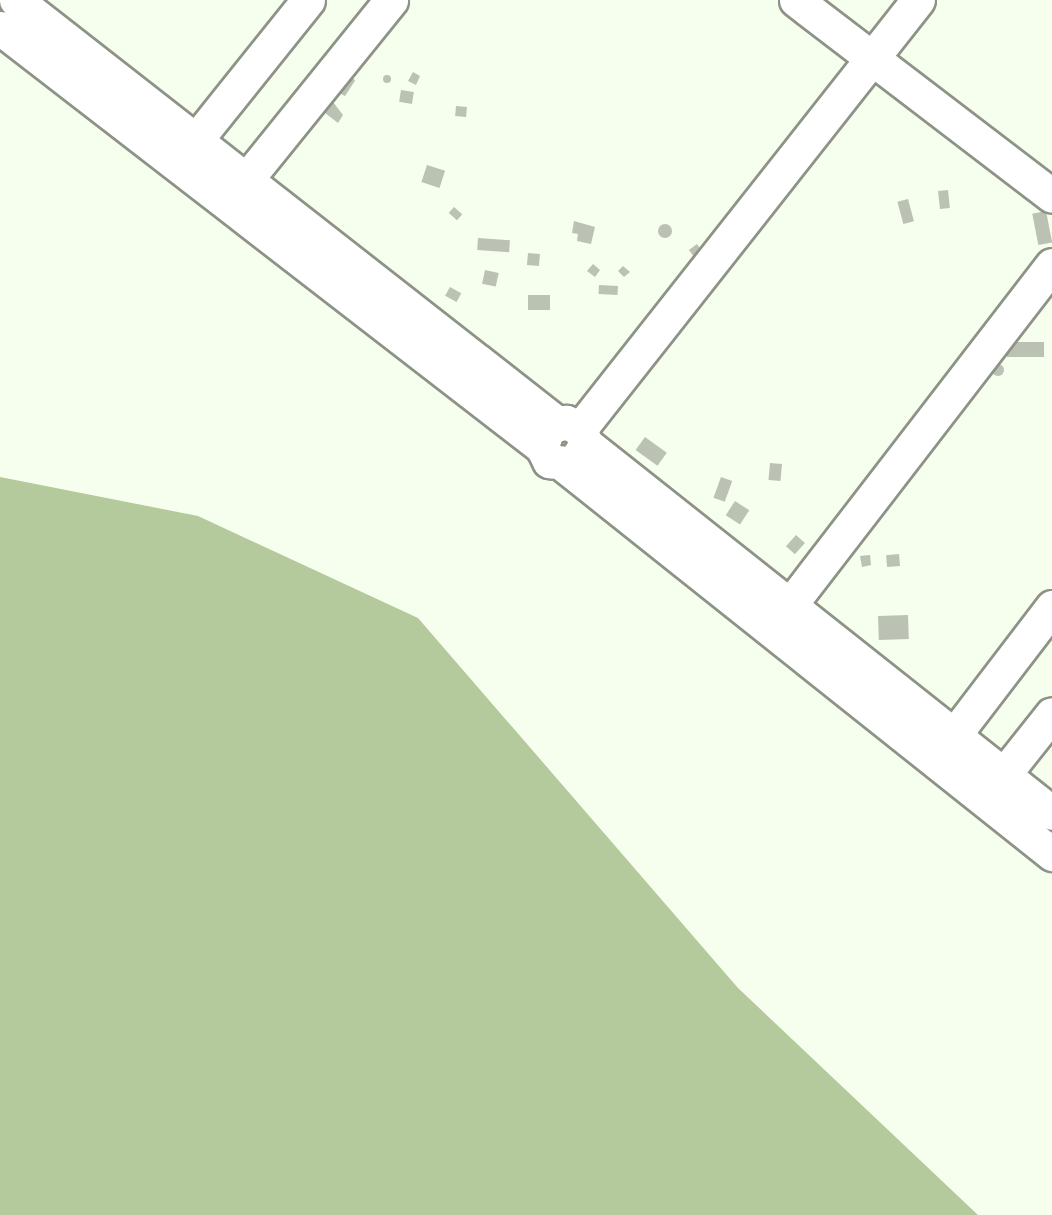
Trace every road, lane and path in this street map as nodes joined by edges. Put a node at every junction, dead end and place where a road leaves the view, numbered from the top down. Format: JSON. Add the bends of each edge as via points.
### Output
{"nodes":[{"id":1,"x":16,"y":0,"type":"edge"},
{"id":2,"x":307,"y":0,"type":"edge"},
{"id":3,"x":391,"y":0,"type":"edge"},
{"id":4,"x":796,"y":0,"type":"edge"},
{"id":5,"x":918,"y":0,"type":"edge"},
{"id":6,"x":0,"y":27,"type":"edge"},
{"id":7,"x":872,"y":58,"type":"junction"},
{"id":8,"x":196,"y":140,"type":"junction"},
{"id":9,"x":246,"y":180,"type":"junction"},
{"id":10,"x":1052,"y":197,"type":"edge"},
{"id":11,"x":1052,"y":265,"type":"edge"},
{"id":12,"x":566,"y":442,"type":"junction"},
{"id":13,"x":790,"y":605,"type":"junction"},
{"id":14,"x":1052,"y":607,"type":"edge"},
{"id":15,"x":1052,"y":714,"type":"edge"},
{"id":16,"x":955,"y":734,"type":"junction"},
{"id":17,"x":1004,"y":773,"type":"junction"},
{"id":18,"x":1052,"y":813,"type":"edge"},
{"id":19,"x":1052,"y":854,"type":"edge"}],
"edges":[{"from":1,"to":8,"type":"street"},
{"from":2,"to":8,"type":"street"},
{"from":3,"to":9,"type":"street"},
{"from":4,"to":7,"type":"street"},
{"from":5,"to":7,"type":"street"},
{"from":6,"to":12,"type":"street"},
{"from":7,"to":10,"type":"street"},
{"from":7,"to":12,"type":"street"},
{"from":8,"to":9,"type":"street"},
{"from":9,"to":12,"type":"street"},
{"from":11,"to":13,"type":"street"},
{"from":12,"to":13,"type":"street"},
{"from":12,"to":19,"type":"street"},
{"from":13,"to":16,"type":"street"},
{"from":14,"to":16,"type":"street"},
{"from":15,"to":17,"type":"street"},
{"from":16,"to":17,"type":"street"},
{"from":17,"to":18,"type":"street"}]}
